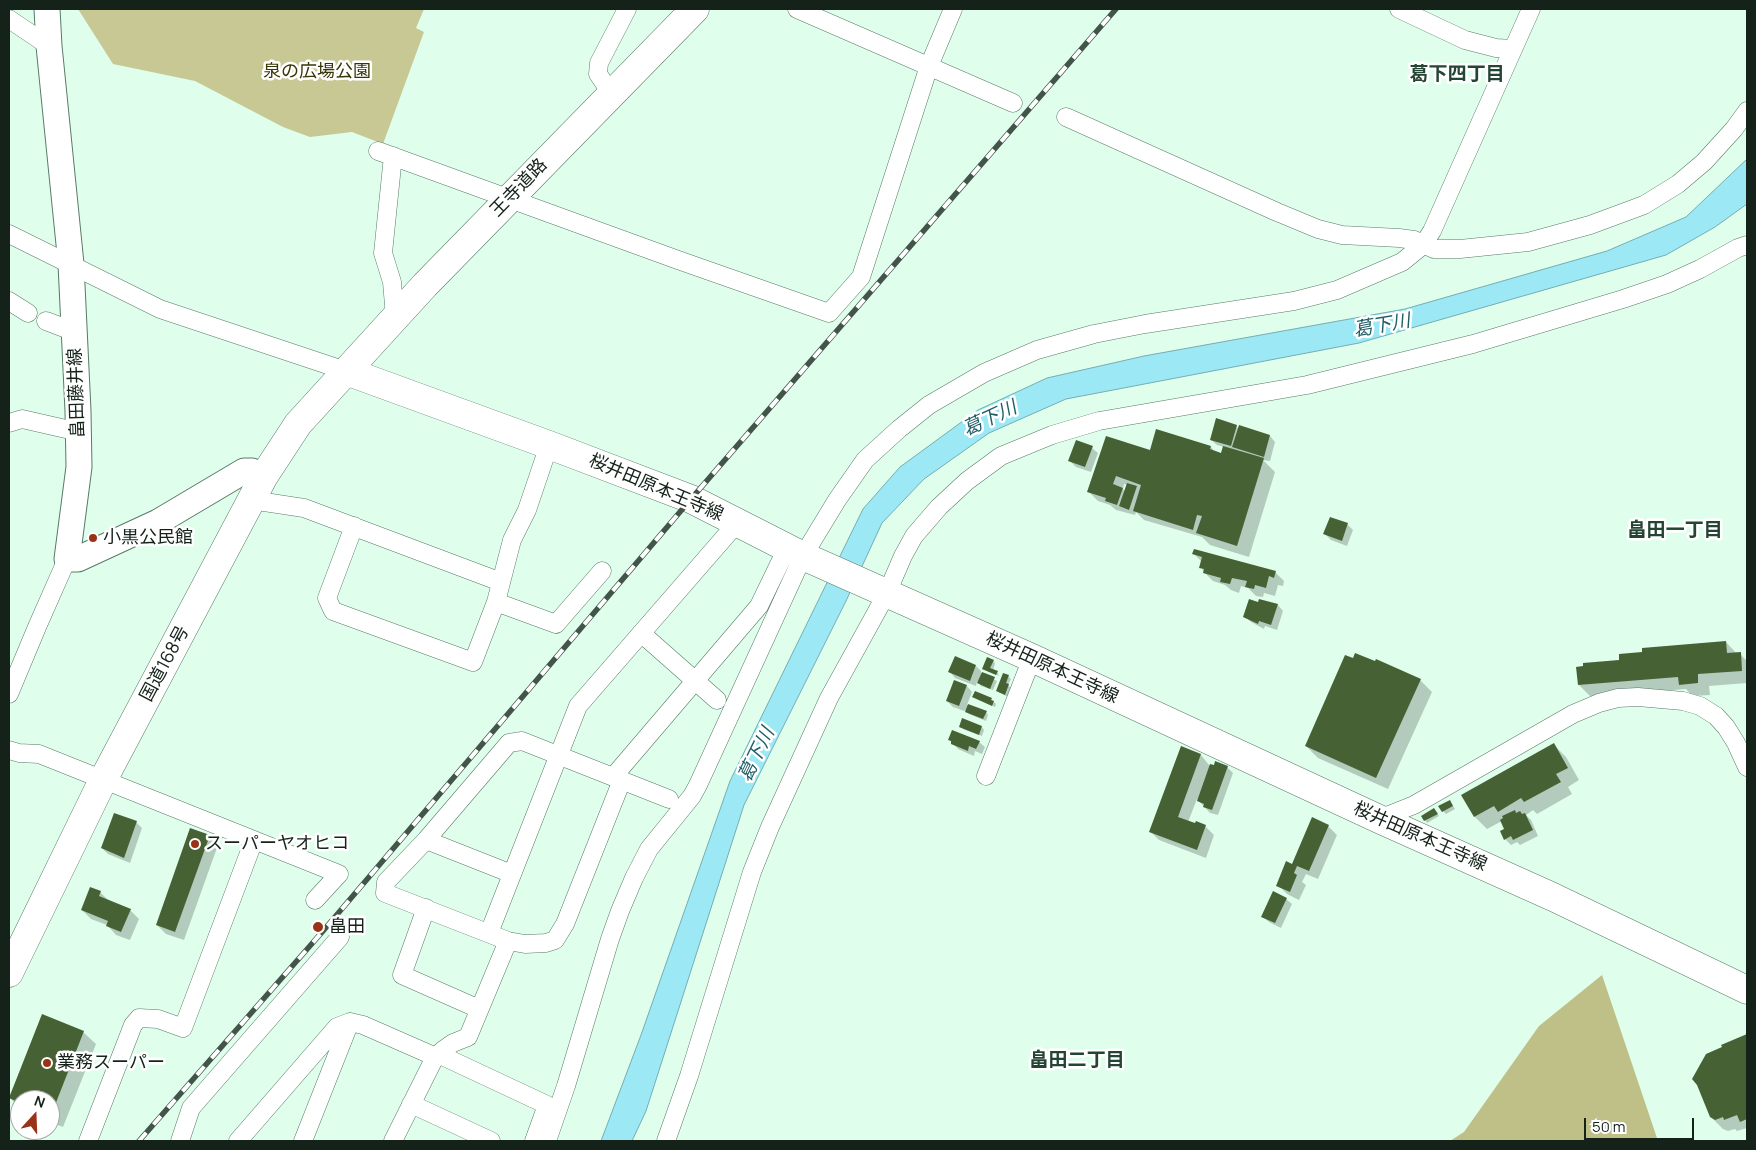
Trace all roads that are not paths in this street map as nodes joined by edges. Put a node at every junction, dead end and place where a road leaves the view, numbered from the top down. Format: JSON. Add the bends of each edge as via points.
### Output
{"nodes":[{"id":1,"x":48,"y":9,"type":"edge"},
{"id":2,"x":626,"y":9,"type":"edge"},
{"id":3,"x":695,"y":9,"type":"edge"},
{"id":4,"x":796,"y":9,"type":"edge"},
{"id":5,"x":953,"y":9,"type":"edge"},
{"id":6,"x":1399,"y":9,"type":"edge"},
{"id":7,"x":1531,"y":9,"type":"edge"},
{"id":8,"x":9,"y":20,"type":"edge"},
{"id":9,"x":49,"y":46,"type":"junction"},
{"id":10,"x":1513,"y":49,"type":"junction"},
{"id":11,"x":928,"y":66,"type":"junction"},
{"id":12,"x":612,"y":93,"type":"junction"},
{"id":13,"x":1013,"y":103,"type":"dead end"},
{"id":14,"x":1747,"y":111,"type":"edge"},
{"id":15,"x":1066,"y":117,"type":"dead end"},
{"id":16,"x":510,"y":198,"type":"junction"},
{"id":17,"x":9,"y":234,"type":"edge"},
{"id":18,"x":1423,"y":244,"type":"junction"},
{"id":19,"x":1747,"y":245,"type":"edge"},
{"id":20,"x":71,"y":264,"type":"junction"},
{"id":21,"x":9,"y":301,"type":"edge"},
{"id":22,"x":28,"y":313,"type":"dead end"},
{"id":23,"x":395,"y":317,"type":"junction"},
{"id":24,"x":46,"y":321,"type":"dead end"},
{"id":25,"x":74,"y":332,"type":"junction"},
{"id":26,"x":346,"y":371,"type":"junction"},
{"id":27,"x":9,"y":423,"type":"edge"},
{"id":28,"x":79,"y":432,"type":"junction"},
{"id":29,"x":549,"y":445,"type":"junction"},
{"id":30,"x":264,"y":476,"type":"junction"},
{"id":31,"x":251,"y":500,"type":"junction"},
{"id":32,"x":737,"y":522,"type":"junction"},
{"id":33,"x":354,"y":526,"type":"junction"},
{"id":34,"x":795,"y":552,"type":"junction"},
{"id":35,"x":67,"y":559,"type":"junction"},
{"id":36,"x":602,"y":571,"type":"dead end"},
{"id":37,"x":502,"y":582,"type":"junction"},
{"id":38,"x":887,"y":593,"type":"junction"},
{"id":39,"x":496,"y":602,"type":"junction"},
{"id":40,"x":640,"y":633,"type":"junction"},
{"id":41,"x":1032,"y":658,"type":"junction"},
{"id":42,"x":695,"y":680,"type":"junction"},
{"id":43,"x":9,"y":694,"type":"edge"},
{"id":44,"x":717,"y":700,"type":"dead end"},
{"id":45,"x":9,"y":750,"type":"edge"},
{"id":46,"x":558,"y":755,"type":"junction"},
{"id":47,"x":1747,"y":768,"type":"edge"},
{"id":48,"x":986,"y":776,"type":"dead end"},
{"id":49,"x":617,"y":778,"type":"junction"},
{"id":50,"x":103,"y":780,"type":"junction"},
{"id":51,"x":669,"y":799,"type":"dead end"},
{"id":52,"x":1379,"y":819,"type":"junction"},
{"id":53,"x":254,"y":840,"type":"junction"},
{"id":54,"x":426,"y":840,"type":"junction"},
{"id":55,"x":512,"y":874,"type":"junction"},
{"id":56,"x":315,"y":900,"type":"dead end"},
{"id":57,"x":426,"y":908,"type":"junction"},
{"id":58,"x":488,"y":933,"type":"junction"},
{"id":59,"x":340,"y":938,"type":"dead end"},
{"id":60,"x":508,"y":941,"type":"junction"},
{"id":61,"x":9,"y":973,"type":"edge"},
{"id":62,"x":1747,"y":990,"type":"edge"},
{"id":63,"x":479,"y":1009,"type":"junction"},
{"id":64,"x":350,"y":1022,"type":"junction"},
{"id":65,"x":437,"y":1056,"type":"junction"},
{"id":66,"x":411,"y":1104,"type":"junction"},
{"id":67,"x":184,"y":1139,"type":"edge"},
{"id":68,"x":88,"y":1141,"type":"edge"},
{"id":69,"x":238,"y":1141,"type":"edge"},
{"id":70,"x":303,"y":1141,"type":"edge"},
{"id":71,"x":393,"y":1141,"type":"edge"},
{"id":72,"x":488,"y":1141,"type":"edge"},
{"id":73,"x":534,"y":1141,"type":"edge"},
{"id":74,"x":547,"y":1141,"type":"edge"},
{"id":75,"x":666,"y":1141,"type":"edge"}],
"edges":[{"from":1,"to":9,"type":"main road","name":"畠田藤井線"},
{"from":2,"to":12,"type":"street","via":[[599,63],[598,74]]},
{"from":3,"to":12,"type":"main road","name":"王寺道路"},
{"from":4,"to":11,"type":"street"},
{"from":5,"to":11,"type":"street"},
{"from":6,"to":10,"type":"street","via":[[1465,40]]},
{"from":7,"to":10,"type":"street"},
{"from":8,"to":9,"type":"street"},
{"from":9,"to":20,"type":"main road","name":"畠田藤井線"},
{"from":10,"to":18,"type":"street","via":[[1441,214]]},
{"from":11,"to":13,"type":"street"},
{"from":11,"to":16,"type":"street","via":[[861,277],[829,313]]},
{"from":12,"to":16,"type":"main road","name":"王寺道路"},
{"from":14,"to":18,"type":"street","via":[[1704,162],[1678,184],[1644,205],[1590,225],[1528,242],[1460,249],[1434,249]]},
{"from":15,"to":18,"type":"street","via":[[1318,229],[1342,235],[1414,240]]},
{"from":16,"to":23,"type":"main road","name":"王寺道路"},
{"from":16,"to":23,"type":"street","via":[[386,154],[383,253],[392,282]]},
{"from":17,"to":20,"type":"street"},
{"from":18,"to":34,"type":"street","via":[[1402,262],[1337,290],[1294,301],[1094,334],[1037,350],[984,373],[929,405],[865,460]]},
{"from":19,"to":38,"type":"street","via":[[1667,284],[1474,344],[1307,385],[1108,420],[1052,435],[1001,456],[939,507],[914,536]]},
{"from":20,"to":25,"type":"main road","name":"畠田藤井線"},
{"from":20,"to":26,"type":"street","via":[[160,309]]},
{"from":21,"to":22,"type":"street"},
{"from":23,"to":26,"type":"main road","name":"王寺道路"},
{"from":24,"to":25,"type":"street"},
{"from":25,"to":28,"type":"main road","name":"畠田藤井線"},
{"from":26,"to":29,"type":"main road","name":"桜井田原本王寺線"},
{"from":26,"to":30,"type":"main road","name":"国道168号","via":[[298,424]]},
{"from":27,"to":28,"type":"street","via":[[22,419]]},
{"from":28,"to":35,"type":"main road","name":"畠田藤井線","via":[[79,468]]},
{"from":29,"to":32,"type":"main road","name":"桜井田原本王寺線","via":[[691,499]]},
{"from":29,"to":37,"type":"street","via":[[527,510],[512,540]]},
{"from":30,"to":31,"type":"main road","name":"国道168号"},
{"from":30,"to":35,"type":"main road","via":[[244,471],[158,522],[78,559]]},
{"from":31,"to":33,"type":"street","via":[[304,508]]},
{"from":31,"to":50,"type":"main road","name":"国道168号"},
{"from":32,"to":34,"type":"main road","name":"桜井田原本王寺線"},
{"from":32,"to":40,"type":"street"},
{"from":33,"to":37,"type":"street"},
{"from":33,"to":39,"type":"street","via":[[328,598],[333,611],[474,662]]},
{"from":34,"to":38,"type":"main road","name":"桜井田原本王寺線"},
{"from":34,"to":42,"type":"street","via":[[759,606]]},
{"from":34,"to":74,"type":"street","via":[[698,785],[650,849],[620,911]]},
{"from":35,"to":43,"type":"street"},
{"from":36,"to":39,"type":"street","via":[[556,624]]},
{"from":37,"to":39,"type":"street"},
{"from":38,"to":41,"type":"main road","name":"桜井田原本王寺線"},
{"from":38,"to":75,"type":"street","via":[[829,698],[770,827],[749,881]]},
{"from":40,"to":42,"type":"street"},
{"from":40,"to":46,"type":"street","via":[[578,706]]},
{"from":41,"to":48,"type":"street"},
{"from":41,"to":52,"type":"main road","name":"桜井田原本王寺線"},
{"from":42,"to":44,"type":"street"},
{"from":42,"to":49,"type":"street"},
{"from":45,"to":50,"type":"street","via":[[39,754]]},
{"from":46,"to":49,"type":"street"},
{"from":46,"to":54,"type":"street","via":[[522,741],[509,743]]},
{"from":46,"to":55,"type":"street"},
{"from":47,"to":52,"type":"street","via":[[1726,727],[1700,706],[1683,701],[1618,698],[1573,714],[1414,805]]},
{"from":49,"to":51,"type":"street"},
{"from":49,"to":60,"type":"street","via":[[560,934],[546,943]]},
{"from":50,"to":53,"type":"street"},
{"from":50,"to":61,"type":"main road","name":"国道168号"},
{"from":52,"to":62,"type":"main road","name":"桜井田原本王寺線","via":[[1553,897]]},
{"from":53,"to":56,"type":"street","via":[[339,874]]},
{"from":53,"to":68,"type":"street","via":[[182,1028],[158,1018],[139,1018],[133,1025]]},
{"from":54,"to":55,"type":"street"},
{"from":54,"to":57,"type":"street","via":[[386,882],[385,893]]},
{"from":55,"to":58,"type":"street"},
{"from":57,"to":58,"type":"street"},
{"from":57,"to":63,"type":"street","via":[[402,975]]},
{"from":58,"to":60,"type":"street"},
{"from":59,"to":67,"type":"street","via":[[191,1108]]},
{"from":60,"to":63,"type":"street"},
{"from":63,"to":65,"type":"street","via":[[468,1037],[453,1043]]},
{"from":64,"to":65,"type":"street"},
{"from":64,"to":69,"type":"street","via":[[337,1027]]},
{"from":64,"to":70,"type":"street"},
{"from":65,"to":66,"type":"street"},
{"from":65,"to":73,"type":"street","via":[[547,1105]]},
{"from":66,"to":71,"type":"street"},
{"from":66,"to":72,"type":"street"}]}
